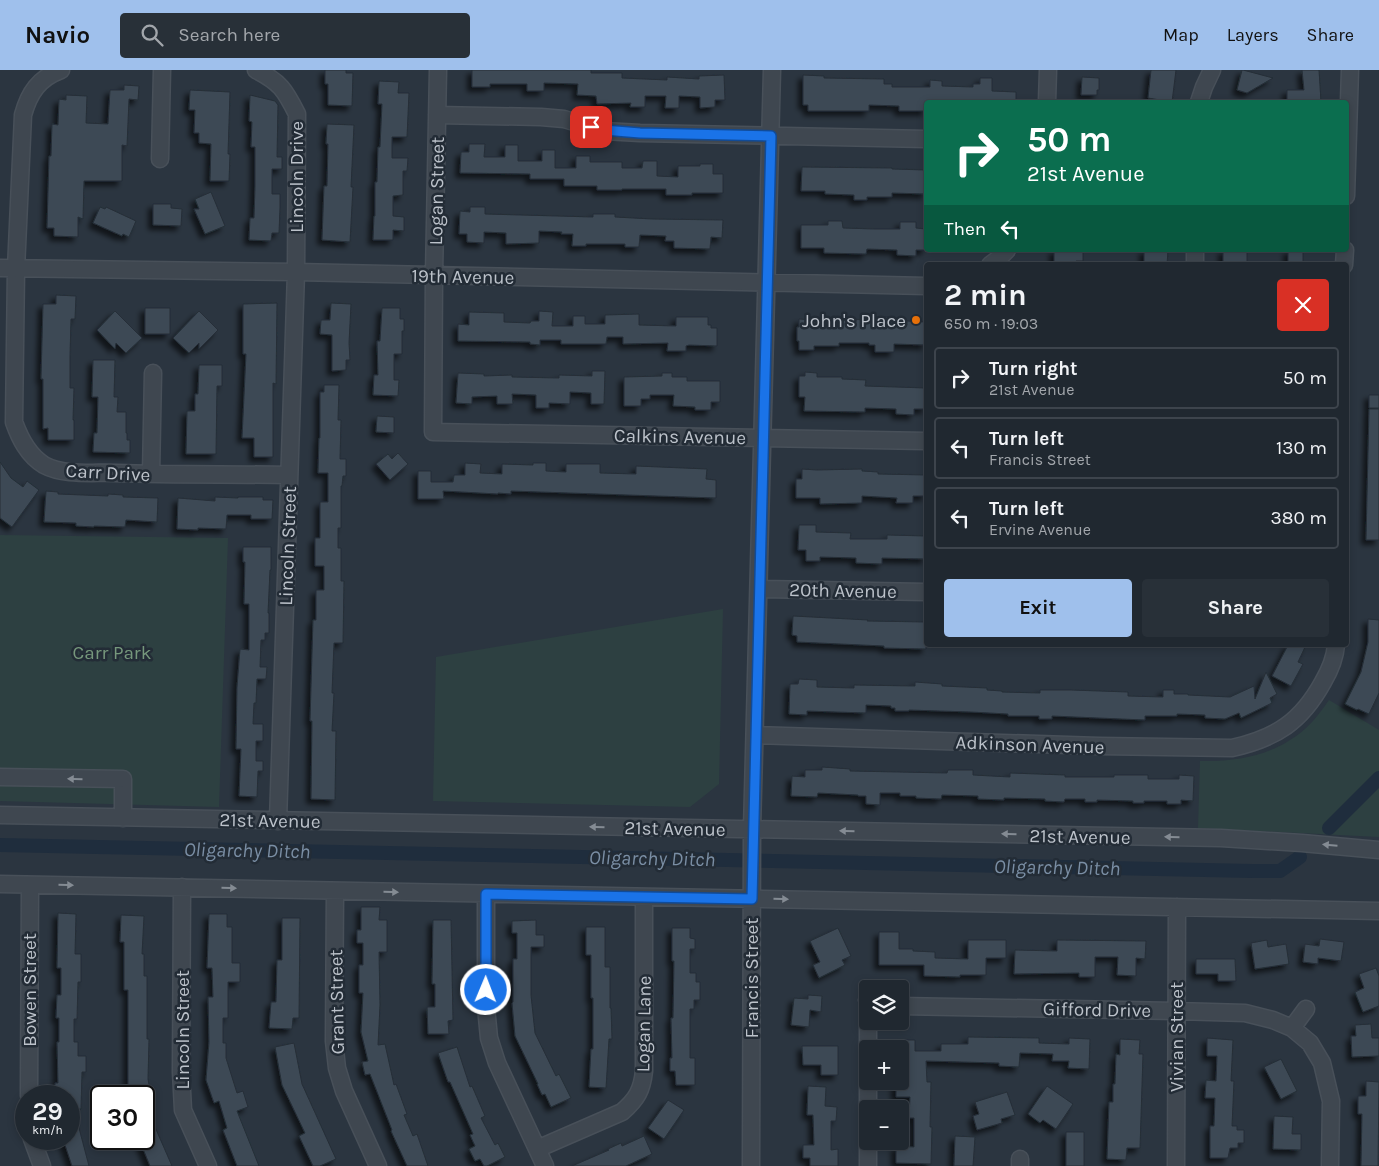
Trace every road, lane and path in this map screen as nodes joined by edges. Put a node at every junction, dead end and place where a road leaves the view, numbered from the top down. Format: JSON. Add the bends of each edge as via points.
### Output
{"nodes":[{"id":1,"x":60,"y":70,"type":"edge"},
{"id":2,"x":162,"y":70,"type":"edge"},
{"id":3,"x":256,"y":70,"type":"edge"},
{"id":4,"x":438,"y":70,"type":"edge"},
{"id":5,"x":772,"y":70,"type":"edge"},
{"id":6,"x":1048,"y":70,"type":"edge"},
{"id":7,"x":1212,"y":70,"type":"edge"},
{"id":8,"x":1350,"y":70,"type":"edge"},
{"id":9,"x":1047,"y":100,"type":"edge"},
{"id":10,"x":1200,"y":100,"type":"edge"},
{"id":11,"x":1349,"y":102,"type":"edge"},
{"id":12,"x":438,"y":115,"type":"junction"},
{"id":13,"x":771,"y":136,"type":"junction"},
{"id":14,"x":924,"y":139,"type":"edge"},
{"id":15,"x":160,"y":159,"type":"dead end"},
{"id":16,"x":8,"y":269,"type":"edge"},
{"id":17,"x":296,"y":272,"type":"junction"},
{"id":18,"x":434,"y":275,"type":"junction"},
{"id":19,"x":767,"y":282,"type":"junction"},
{"id":20,"x":924,"y":286,"type":"edge"},
{"id":21,"x":153,"y":373,"type":"dead end"},
{"id":22,"x":433,"y":432,"type":"joint"},
{"id":23,"x":763,"y":437,"type":"junction"},
{"id":24,"x":924,"y":441,"type":"edge"},
{"id":25,"x":151,"y":474,"type":"junction"},
{"id":26,"x":289,"y":474,"type":"junction"},
{"id":27,"x":759,"y":589,"type":"junction"},
{"id":28,"x":924,"y":592,"type":"edge"},
{"id":29,"x":1336,"y":647,"type":"edge"},
{"id":30,"x":755,"y":735,"type":"junction"},
{"id":31,"x":0,"y":777,"type":"edge"},
{"id":32,"x":0,"y":815,"type":"edge"},
{"id":33,"x":124,"y":818,"type":"junction"},
{"id":34,"x":278,"y":820,"type":"junction"},
{"id":35,"x":752,"y":830,"type":"junction"},
{"id":36,"x":1379,"y":850,"type":"edge"},
{"id":37,"x":0,"y":884,"type":"edge"},
{"id":38,"x":30,"y":884,"type":"junction"},
{"id":39,"x":182,"y":887,"type":"junction"},
{"id":40,"x":335,"y":890,"type":"junction"},
{"id":41,"x":486,"y":894,"type":"junction"},
{"id":42,"x":644,"y":897,"type":"junction"},
{"id":43,"x":752,"y":899,"type":"junction"},
{"id":44,"x":1177,"y":907,"type":"junction"},
{"id":45,"x":1379,"y":911,"type":"edge"},
{"id":46,"x":909,"y":1006,"type":"edge"},
{"id":47,"x":1306,"y":1009,"type":"dead end"},
{"id":48,"x":1176,"y":1011,"type":"junction"},
{"id":49,"x":1292,"y":1028,"type":"junction"},
{"id":50,"x":29,"y":1085,"type":"edge"},
{"id":51,"x":538,"y":1149,"type":"junction"},
{"id":52,"x":36,"y":1150,"type":"edge"},
{"id":53,"x":868,"y":1150,"type":"edge"},
{"id":54,"x":42,"y":1166,"type":"edge"},
{"id":55,"x":208,"y":1166,"type":"edge"},
{"id":56,"x":378,"y":1166,"type":"edge"},
{"id":57,"x":545,"y":1166,"type":"edge"},
{"id":58,"x":751,"y":1166,"type":"edge"},
{"id":59,"x":868,"y":1166,"type":"edge"},
{"id":60,"x":1176,"y":1166,"type":"edge"},
{"id":61,"x":1330,"y":1166,"type":"edge"}],
"edges":[{"from":1,"to":16,"type":"street","via":[[38,84],[27,100],[23,115]]},
{"from":2,"to":15,"type":"street"},
{"from":3,"to":17,"type":"street","name":"Lincoln Drive","via":[[270,77],[285,91],[297,114]]},
{"from":4,"to":12,"type":"street","name":"Logan Street"},
{"from":5,"to":13,"type":"street","name":"Francis Street"},
{"from":6,"to":9,"type":"street"},
{"from":7,"to":10,"type":"street"},
{"from":8,"to":11,"type":"street"},
{"from":12,"to":13,"type":"street","via":[[564,119],[604,130],[640,133]]},
{"from":12,"to":18,"type":"street","name":"Logan Street"},
{"from":13,"to":14,"type":"street"},
{"from":13,"to":19,"type":"street","name":"Francis Street"},
{"from":16,"to":17,"type":"street","name":"19th Avenue"},
{"from":16,"to":25,"type":"street","name":"Carr Drive","via":[[14,422],[31,454],[44,465],[61,471]]},
{"from":17,"to":18,"type":"street","name":"19th Avenue"},
{"from":17,"to":26,"type":"street","name":"Lincoln Street"},
{"from":18,"to":19,"type":"street","name":"19th Avenue"},
{"from":18,"to":22,"type":"street","name":"Logan Street"},
{"from":19,"to":20,"type":"street","name":"19th Avenue"},
{"from":19,"to":23,"type":"street","name":"Francis Street"},
{"from":21,"to":25,"type":"street"},
{"from":22,"to":23,"type":"street","name":"Calkins Avenue"},
{"from":23,"to":24,"type":"street","name":"Calkins Avenue"},
{"from":23,"to":27,"type":"street","name":"Francis Street"},
{"from":25,"to":26,"type":"street","name":"Carr Drive"},
{"from":26,"to":34,"type":"street","name":"Lincoln Street"},
{"from":27,"to":28,"type":"street","name":"20th Avenue"},
{"from":27,"to":30,"type":"street","name":"Francis Street"},
{"from":29,"to":30,"type":"street","name":"Adkinson Avenue","via":[[1329,671],[1314,698],[1298,717],[1280,731],[1254,743],[1232,748]]},
{"from":30,"to":35,"type":"street","name":"Francis Street"},
{"from":33,"to":31,"type":"street","one_way":true,"via":[[123,779]]},
{"from":32,"to":33,"type":"street","name":"21st Avenue"},
{"from":33,"to":34,"type":"street","name":"21st Avenue"},
{"from":35,"to":34,"type":"street","name":"21st Avenue","one_way":true},
{"from":36,"to":35,"type":"street","name":"21st Avenue","one_way":true,"via":[[1220,838]]},
{"from":35,"to":43,"type":"street","name":"Francis Street"},
{"from":37,"to":38,"type":"street"},
{"from":38,"to":39,"type":"street","one_way":true},
{"from":38,"to":50,"type":"street","name":"Bowen Street"},
{"from":39,"to":40,"type":"street","one_way":true},
{"from":39,"to":55,"type":"street","name":"Lincoln Street","via":[[183,1110]]},
{"from":40,"to":41,"type":"street","one_way":true},
{"from":40,"to":56,"type":"street","name":"Grant Street","via":[[334,1040],[337,1068]]},
{"from":41,"to":42,"type":"street"},
{"from":41,"to":51,"type":"street","via":[[489,1038],[497,1063]]},
{"from":42,"to":43,"type":"street"},
{"from":42,"to":51,"type":"street","name":"Logan Lane","via":[[643,1082],[632,1103],[622,1112]]},
{"from":43,"to":44,"type":"street","one_way":true},
{"from":43,"to":58,"type":"street","name":"Francis Street"},
{"from":44,"to":45,"type":"street"},
{"from":44,"to":48,"type":"street","name":"Vivian Street"},
{"from":46,"to":48,"type":"street","name":"Gifford Drive"},
{"from":47,"to":49,"type":"street"},
{"from":48,"to":49,"type":"street","name":"Gifford Drive","via":[[1245,1013]]},
{"from":48,"to":60,"type":"street","name":"Vivian Street"},
{"from":49,"to":61,"type":"street","name":"Gifford Drive","via":[[1310,1043],[1322,1063],[1331,1101]]},
{"from":51,"to":57,"type":"street"},
{"from":52,"to":54,"type":"street"},
{"from":53,"to":59,"type":"street"}]}
